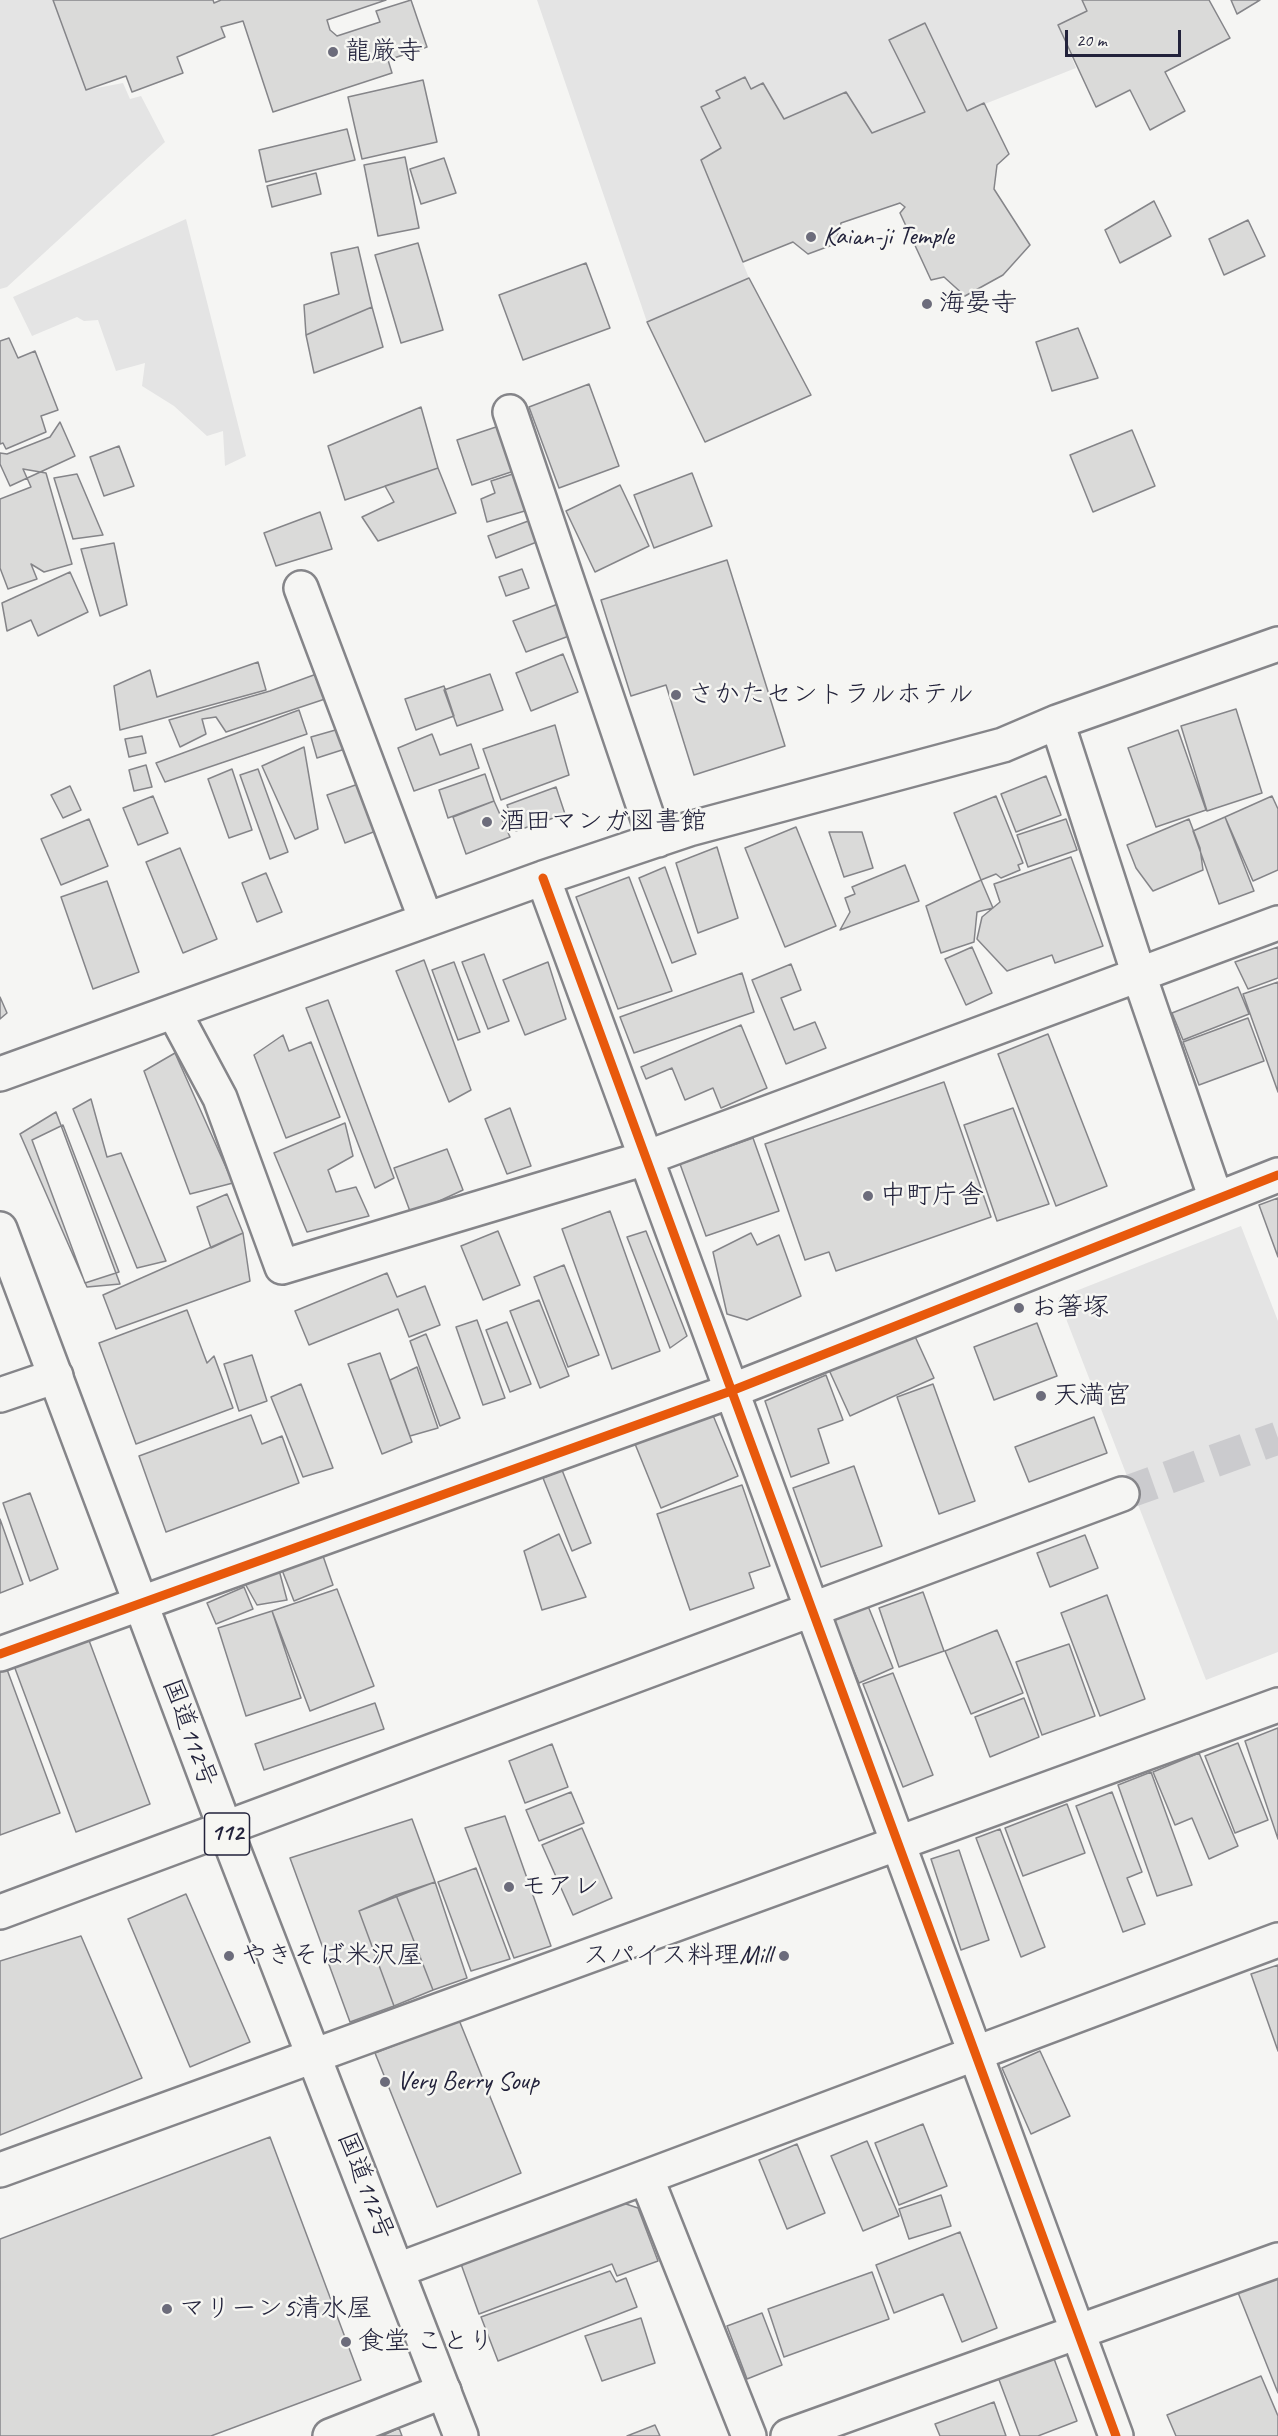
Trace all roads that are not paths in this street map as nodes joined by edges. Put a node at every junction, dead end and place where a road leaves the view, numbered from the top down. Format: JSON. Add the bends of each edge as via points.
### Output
{"nodes":[{"id":1,"x":510,"y":412,"type":"dead end"},
{"id":2,"x":301,"y":588,"type":"dead end"},
{"id":3,"x":1278,"y":644,"type":"edge"},
{"id":4,"x":1057,"y":722,"type":"junction"},
{"id":5,"x":658,"y":840,"type":"junction"},
{"id":6,"x":543,"y":878,"type":"junction"},
{"id":7,"x":426,"y":920,"type":"junction"},
{"id":8,"x":1278,"y":923,"type":"edge"},
{"id":9,"x":1139,"y":975,"type":"junction"},
{"id":10,"x":174,"y":1012,"type":"junction"},
{"id":11,"x":0,"y":1074,"type":"edge"},
{"id":12,"x":646,"y":1158,"type":"junction"},
{"id":13,"x":1278,"y":1175,"type":"edge"},
{"id":14,"x":1216,"y":1199,"type":"junction"},
{"id":15,"x":0,"y":1229,"type":"edge"},
{"id":16,"x":56,"y":1376,"type":"junction"},
{"id":17,"x":731,"y":1391,"type":"junction"},
{"id":18,"x":0,"y":1395,"type":"edge"},
{"id":19,"x":1122,"y":1494,"type":"tunnel mouth"},
{"id":20,"x":141,"y":1603,"type":"junction"},
{"id":21,"x":812,"y":1610,"type":"junction"},
{"id":22,"x":0,"y":1654,"type":"edge"},
{"id":23,"x":1278,"y":1705,"type":"edge"},
{"id":24,"x":225,"y":1828,"type":"junction"},
{"id":25,"x":898,"y":1844,"type":"junction"},
{"id":26,"x":0,"y":1912,"type":"edge"},
{"id":27,"x":1278,"y":1940,"type":"edge"},
{"id":28,"x":974,"y":2054,"type":"junction"},
{"id":29,"x":315,"y":2056,"type":"junction"},
{"id":30,"x":0,"y":2170,"type":"edge"},
{"id":31,"x":646,"y":2177,"type":"junction"},
{"id":32,"x":1278,"y":2260,"type":"edge"},
{"id":33,"x":398,"y":2270,"type":"junction"},
{"id":34,"x":1076,"y":2332,"type":"junction"},
{"id":35,"x":444,"y":2391,"type":"junction"},
{"id":36,"x":330,"y":2436,"type":"edge"},
{"id":37,"x":461,"y":2436,"type":"edge"},
{"id":38,"x":749,"y":2436,"type":"edge"},
{"id":39,"x":788,"y":2436,"type":"edge"},
{"id":40,"x":1116,"y":2436,"type":"edge"}],
"edges":[{"from":1,"to":5,"type":"main road"},
{"from":2,"to":7,"type":"main road"},
{"from":3,"to":4,"type":"main road"},
{"from":4,"to":5,"type":"main road","via":[[1003,745]]},
{"from":4,"to":9,"type":"main road"},
{"from":5,"to":6,"type":"main road"},
{"from":6,"to":7,"type":"main road"},
{"from":6,"to":12,"type":"main road"},
{"from":7,"to":10,"type":"main road"},
{"from":8,"to":9,"type":"main road"},
{"from":9,"to":12,"type":"main road"},
{"from":9,"to":14,"type":"main road"},
{"from":10,"to":11,"type":"main road"},
{"from":10,"to":12,"type":"main road","via":[[220,1098],[282,1267]]},
{"from":12,"to":17,"type":"main road"},
{"from":13,"to":14,"type":"main road"},
{"from":14,"to":17,"type":"main road"},
{"from":15,"to":16,"type":"main road","name":"国道112号","number":"112"},
{"from":16,"to":18,"type":"main road"},
{"from":16,"to":20,"type":"main road","name":"国道112号","number":"112"},
{"from":17,"to":20,"type":"main road"},
{"from":17,"to":21,"type":"main road"},
{"from":19,"to":21,"type":"main road"},
{"from":20,"to":22,"type":"main road"},
{"from":20,"to":24,"type":"main road","name":"国道112号","number":"112"},
{"from":21,"to":24,"type":"main road"},
{"from":21,"to":25,"type":"main road"},
{"from":23,"to":25,"type":"main road"},
{"from":24,"to":26,"type":"main road"},
{"from":24,"to":29,"type":"main road","name":"国道112号","number":"112"},
{"from":25,"to":28,"type":"main road"},
{"from":25,"to":29,"type":"main road"},
{"from":27,"to":28,"type":"main road"},
{"from":28,"to":31,"type":"main road"},
{"from":28,"to":34,"type":"main road"},
{"from":29,"to":30,"type":"main road"},
{"from":29,"to":33,"type":"main road","name":"国道112号","number":"112"},
{"from":31,"to":33,"type":"main road"},
{"from":31,"to":38,"type":"main road"},
{"from":32,"to":34,"type":"main road"},
{"from":33,"to":35,"type":"main road","name":"国道112号","number":"112"},
{"from":34,"to":39,"type":"main road"},
{"from":34,"to":40,"type":"main road"},
{"from":35,"to":36,"type":"main road"},
{"from":35,"to":37,"type":"main road","name":"国道112号","number":"112"}]}
